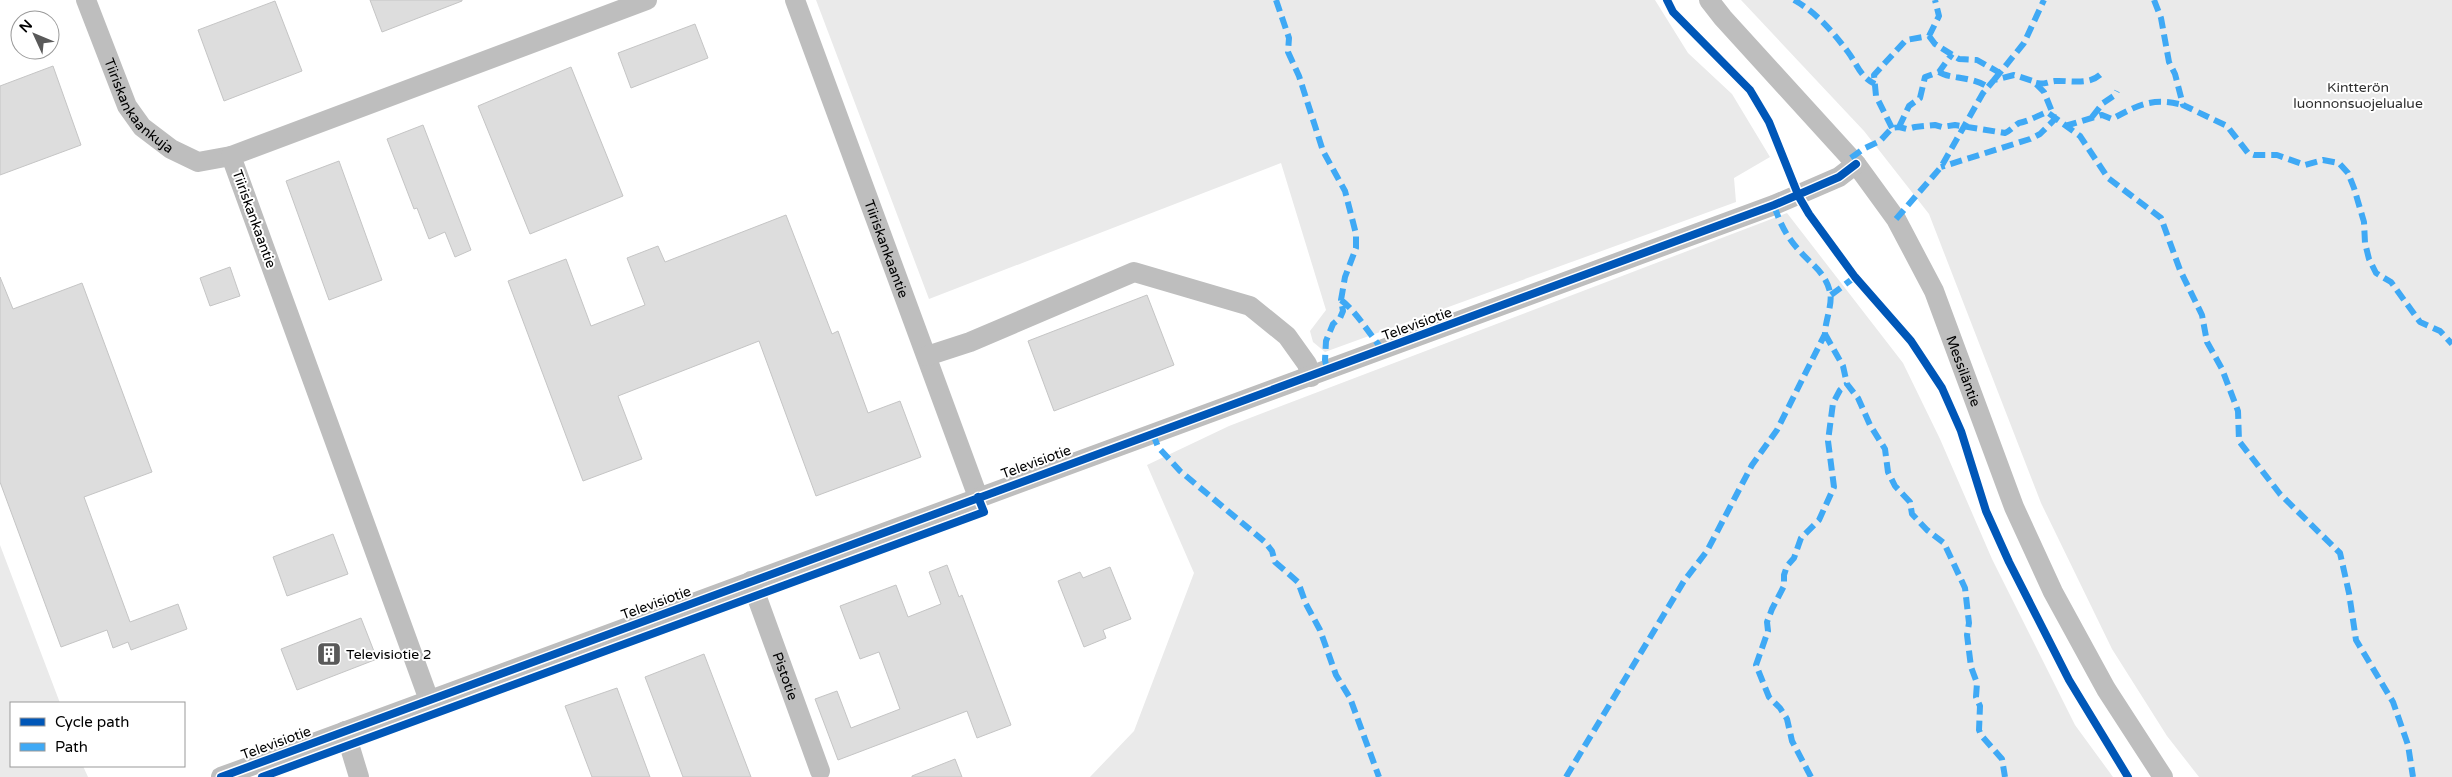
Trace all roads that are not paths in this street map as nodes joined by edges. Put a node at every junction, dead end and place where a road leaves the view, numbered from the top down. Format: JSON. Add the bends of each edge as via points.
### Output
{"nodes":[{"id":1,"x":86,"y":0,"type":"edge"},
{"id":2,"x":647,"y":0,"type":"edge"},
{"id":3,"x":795,"y":0,"type":"edge"},
{"id":4,"x":1709,"y":0,"type":"edge"},
{"id":5,"x":231,"y":156,"type":"junction"},
{"id":6,"x":1856,"y":164,"type":"junction"},
{"id":7,"x":928,"y":356,"type":"junction"},
{"id":8,"x":1311,"y":377,"type":"junction"},
{"id":9,"x":978,"y":497,"type":"junction"},
{"id":10,"x":751,"y":581,"type":"junction"},
{"id":11,"x":429,"y":700,"type":"junction"},
{"id":12,"x":345,"y":731,"type":"junction"},
{"id":13,"x":820,"y":771,"type":"dead end"},
{"id":14,"x":221,"y":777,"type":"edge"},
{"id":15,"x":359,"y":777,"type":"edge"},
{"id":16,"x":2163,"y":777,"type":"edge"}],
"edges":[{"from":1,"to":5,"type":"street","name":"Tiiriskankaankuja","via":[[127,106],[142,127],[170,149],[198,162]]},
{"from":2,"to":5,"type":"street","name":"Tiiriskankaantie"},
{"from":3,"to":7,"type":"street","name":"Tiiriskankaantie"},
{"from":4,"to":6,"type":"street","name":"Messiläntie"},
{"from":5,"to":11,"type":"street","name":"Tiiriskankaantie"},
{"from":6,"to":8,"type":"street","name":"Televisiotie","via":[[1839,177],[1774,205]]},
{"from":6,"to":16,"type":"street","name":"Messiläntie","via":[[1896,219],[1934,291],[2014,507],[2053,592],[2106,689]]},
{"from":7,"to":8,"type":"street","via":[[970,342],[1134,272],[1250,306],[1287,336]]},
{"from":7,"to":9,"type":"street","name":"Tiiriskankaantie"},
{"from":8,"to":9,"type":"street","name":"Televisiotie"},
{"from":9,"to":10,"type":"street","name":"Televisiotie"},
{"from":10,"to":11,"type":"street","name":"Televisiotie"},
{"from":10,"to":13,"type":"street","name":"Pistotie"},
{"from":11,"to":12,"type":"street","name":"Televisiotie"},
{"from":12,"to":14,"type":"street","name":"Televisiotie"},
{"from":12,"to":15,"type":"street"}]}
